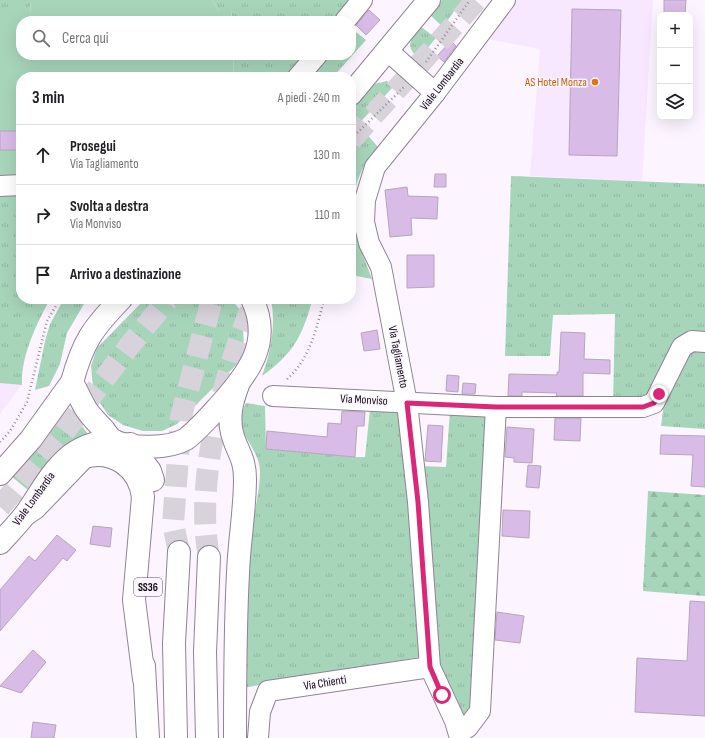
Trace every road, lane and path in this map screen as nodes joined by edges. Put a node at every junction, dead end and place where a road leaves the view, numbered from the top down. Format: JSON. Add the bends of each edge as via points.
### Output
{"nodes":[{"id":1,"x":362,"y":0,"type":"edge"},
{"id":2,"x":429,"y":0,"type":"edge"},
{"id":3,"x":505,"y":0,"type":"edge"},
{"id":4,"x":349,"y":16,"type":"edge"},
{"id":5,"x":387,"y":50,"type":"junction"},
{"id":6,"x":313,"y":60,"type":"edge"},
{"id":7,"x":302,"y":72,"type":"edge"},
{"id":8,"x":356,"y":88,"type":"edge"},
{"id":9,"x":435,"y":93,"type":"junction"},
{"id":10,"x":375,"y":167,"type":"joint"},
{"id":11,"x":16,"y":185,"type":"edge"},
{"id":12,"x":0,"y":186,"type":"edge"},
{"id":13,"x":57,"y":304,"type":"edge"},
{"id":14,"x":116,"y":304,"type":"edge"},
{"id":15,"x":254,"y":304,"type":"edge"},
{"id":16,"x":323,"y":304,"type":"edge"},
{"id":17,"x":705,"y":342,"type":"edge"},
{"id":18,"x":72,"y":382,"type":"junction"},
{"id":19,"x":238,"y":385,"type":"junction"},
{"id":20,"x":273,"y":396,"type":"joint"},
{"id":21,"x":407,"y":403,"type":"junction"},
{"id":22,"x":496,"y":407,"type":"junction"},
{"id":23,"x":0,"y":442,"type":"edge"},
{"id":24,"x":122,"y":442,"type":"junction"},
{"id":25,"x":0,"y":474,"type":"edge"},
{"id":26,"x":26,"y":514,"type":"junction"},
{"id":27,"x":0,"y":543,"type":"edge"},
{"id":28,"x":179,"y":552,"type":"tunnel mouth"},
{"id":29,"x":209,"y":557,"type":"tunnel mouth"},
{"id":30,"x":430,"y":667,"type":"junction"},
{"id":31,"x":144,"y":680,"type":"junction"},
{"id":32,"x":460,"y":736,"type":"edge"},
{"id":33,"x":148,"y":738,"type":"edge"},
{"id":34,"x":176,"y":738,"type":"edge"},
{"id":35,"x":207,"y":738,"type":"edge"},
{"id":36,"x":235,"y":738,"type":"edge"},
{"id":37,"x":258,"y":738,"type":"edge"}],
"edges":[{"from":1,"to":4,"type":"street"},
{"from":2,"to":5,"type":"main road"},
{"from":3,"to":9,"type":"street","name":"Viale Lombardia"},
{"from":5,"to":8,"type":"main road"},
{"from":5,"to":9,"type":"street"},
{"from":6,"to":7,"type":"street"},
{"from":9,"to":10,"type":"street","name":"Viale Lombardia"},
{"from":10,"to":21,"type":"street","name":"Via Tagliamento","via":[[365,200],[364,222],[369,243],[381,267]]},
{"from":11,"to":12,"type":"street"},
{"from":13,"to":23,"type":"path","via":[[47,321],[27,402],[10,431]]},
{"from":14,"to":18,"type":"main road","via":[[91,331]]},
{"from":15,"to":19,"type":"main road","via":[[259,336],[250,369]]},
{"from":16,"to":20,"type":"path","via":[[314,339],[293,374],[282,383]]},
{"from":17,"to":22,"type":"street","name":"Via Monviso","via":[[692,341],[682,347],[654,403],[643,407]]},
{"from":18,"to":24,"type":"main road","via":[[86,410]]},
{"from":18,"to":25,"type":"main road","via":[[31,439]]},
{"from":19,"to":24,"type":"main road","name":"Viale Lombardia","via":[[212,415],[185,439],[169,446],[152,447]]},
{"from":19,"to":36,"type":"main road","via":[[231,405],[232,433],[245,465],[245,495],[239,542],[235,628]]},
{"from":20,"to":21,"type":"street","name":"Via Monviso"},
{"from":21,"to":22,"type":"street","name":"Via Monviso"},
{"from":21,"to":30,"type":"street","name":"Via Tagliamento","via":[[418,502]]},
{"from":22,"to":32,"type":"street","via":[[480,711]]},
{"from":24,"to":26,"type":"main road","name":"Viale Lombardia","via":[[96,442],[74,452],[54,470]]},
{"from":24,"to":31,"type":"main road","number":"SS36","via":[[150,471],[156,487]]},
{"from":26,"to":27,"type":"main road","name":"Viale Lombardia"},
{"from":26,"to":31,"type":"main road","via":[[84,458],[95,454],[105,455],[126,465],[135,473],[142,484],[143,497],[134,600]]},
{"from":28,"to":34,"type":"main road","number":"SS36","via":[[174,644]]},
{"from":29,"to":35,"type":"main road","via":[[205,652]]},
{"from":30,"to":32,"type":"street","name":"Via Tagliamento"},
{"from":30,"to":37,"type":"street","name":"Via Chienti","via":[[268,691],[260,712]]},
{"from":31,"to":33,"type":"main road","number":"SS36"}]}
